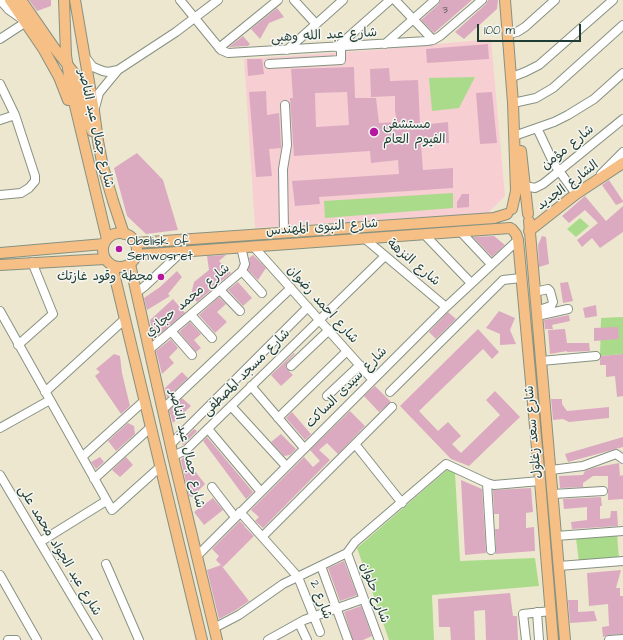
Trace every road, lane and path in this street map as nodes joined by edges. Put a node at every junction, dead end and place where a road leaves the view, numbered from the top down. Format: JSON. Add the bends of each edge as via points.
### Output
{"nodes":[{"id":1,"x":0,"y":0,"type":"edge"},
{"id":2,"x":10,"y":0,"type":"edge"},
{"id":3,"x":21,"y":0,"type":"edge"},
{"id":4,"x":64,"y":0,"type":"edge"},
{"id":5,"x":75,"y":0,"type":"edge"},
{"id":6,"x":180,"y":0,"type":"edge"},
{"id":7,"x":218,"y":0,"type":"edge"},
{"id":8,"x":278,"y":0,"type":"edge"},
{"id":9,"x":294,"y":0,"type":"edge"},
{"id":10,"x":343,"y":0,"type":"edge"},
{"id":11,"x":390,"y":0,"type":"edge"},
{"id":12,"x":395,"y":0,"type":"edge"},
{"id":13,"x":435,"y":0,"type":"edge"},
{"id":14,"x":482,"y":0,"type":"edge"},
{"id":15,"x":505,"y":0,"type":"edge"},
{"id":16,"x":556,"y":0,"type":"edge"},
{"id":17,"x":613,"y":0,"type":"edge"},
{"id":18,"x":194,"y":19,"type":"junction"},
{"id":19,"x":413,"y":20,"type":"junction"},
{"id":20,"x":26,"y":22,"type":"junction"},
{"id":21,"x":316,"y":24,"type":"junction"},
{"id":22,"x":623,"y":24,"type":"edge"},
{"id":23,"x":509,"y":34,"type":"junction"},
{"id":24,"x":0,"y":39,"type":"edge"},
{"id":25,"x":433,"y":40,"type":"junction"},
{"id":26,"x":385,"y":44,"type":"junction"},
{"id":27,"x":339,"y":47,"type":"junction"},
{"id":28,"x":219,"y":48,"type":"junction"},
{"id":29,"x":287,"y":50,"type":"junction"},
{"id":30,"x":86,"y":58,"type":"junction"},
{"id":31,"x":67,"y":63,"type":"junction"},
{"id":32,"x":269,"y":64,"type":"dead end"},
{"id":33,"x":118,"y":70,"type":"junction"},
{"id":34,"x":623,"y":73,"type":"edge"},
{"id":35,"x":512,"y":77,"type":"junction"},
{"id":36,"x":0,"y":84,"type":"edge"},
{"id":37,"x":514,"y":103,"type":"junction"},
{"id":38,"x":285,"y":104,"type":"dead end"},
{"id":39,"x":94,"y":111,"type":"junction"},
{"id":40,"x":15,"y":115,"type":"junction"},
{"id":41,"x":623,"y":119,"type":"edge"},
{"id":42,"x":0,"y":120,"type":"edge"},
{"id":43,"x":537,"y":128,"type":"junction"},
{"id":44,"x":80,"y":129,"type":"junction"},
{"id":45,"x":514,"y":138,"type":"junction"},
{"id":46,"x":98,"y":141,"type":"junction"},
{"id":47,"x":623,"y":152,"type":"edge"},
{"id":48,"x":623,"y":163,"type":"edge"},
{"id":49,"x":103,"y":167,"type":"junction"},
{"id":50,"x":91,"y":171,"type":"junction"},
{"id":51,"x":559,"y":171,"type":"junction"},
{"id":52,"x":594,"y":181,"type":"junction"},
{"id":53,"x":525,"y":186,"type":"junction"},
{"id":54,"x":576,"y":194,"type":"junction"},
{"id":55,"x":0,"y":195,"type":"edge"},
{"id":56,"x":510,"y":211,"type":"junction"},
{"id":57,"x":529,"y":221,"type":"junction"},
{"id":58,"x":442,"y":222,"type":"junction"},
{"id":59,"x":427,"y":223,"type":"junction"},
{"id":60,"x":511,"y":229,"type":"junction"},
{"id":61,"x":460,"y":231,"type":"junction"},
{"id":62,"x":284,"y":232,"type":"junction"},
{"id":63,"x":443,"y":233,"type":"junction"},
{"id":64,"x":124,"y":234,"type":"junction"},
{"id":65,"x":426,"y":234,"type":"junction"},
{"id":66,"x":364,"y":238,"type":"junction"},
{"id":67,"x":518,"y":240,"type":"junction"},
{"id":68,"x":106,"y":242,"type":"junction"},
{"id":69,"x":135,"y":243,"type":"junction"},
{"id":70,"x":283,"y":244,"type":"junction"},
{"id":71,"x":253,"y":246,"type":"junction"},
{"id":72,"x":241,"y":247,"type":"junction"},
{"id":73,"x":175,"y":252,"type":"junction"},
{"id":74,"x":0,"y":253,"type":"edge"},
{"id":75,"x":136,"y":255,"type":"junction"},
{"id":76,"x":385,"y":256,"type":"junction"},
{"id":77,"x":32,"y":262,"type":"junction"},
{"id":78,"x":109,"y":262,"type":"junction"},
{"id":79,"x":130,"y":264,"type":"junction"},
{"id":80,"x":491,"y":264,"type":"junction"},
{"id":81,"x":0,"y":265,"type":"edge"},
{"id":82,"x":242,"y":271,"type":"junction"},
{"id":83,"x":521,"y":278,"type":"junction"},
{"id":84,"x":471,"y":283,"type":"junction"},
{"id":85,"x":291,"y":288,"type":"junction"},
{"id":86,"x":220,"y":290,"type":"junction"},
{"id":87,"x":535,"y":292,"type":"junction"},
{"id":88,"x":136,"y":293,"type":"junction"},
{"id":89,"x":262,"y":293,"type":"dead end"},
{"id":90,"x":446,"y":306,"type":"junction"},
{"id":91,"x":308,"y":307,"type":"junction"},
{"id":92,"x":568,"y":309,"type":"dead end"},
{"id":93,"x":0,"y":311,"type":"edge"},
{"id":94,"x":240,"y":311,"type":"dead end"},
{"id":95,"x":537,"y":313,"type":"junction"},
{"id":96,"x":191,"y":315,"type":"junction"},
{"id":97,"x":125,"y":319,"type":"junction"},
{"id":98,"x":319,"y":319,"type":"junction"},
{"id":99,"x":329,"y":330,"type":"junction"},
{"id":100,"x":171,"y":331,"type":"junction"},
{"id":101,"x":212,"y":338,"type":"dead end"},
{"id":102,"x":18,"y":345,"type":"junction"},
{"id":103,"x":150,"y":349,"type":"junction"},
{"id":104,"x":347,"y":351,"type":"junction"},
{"id":105,"x":192,"y":355,"type":"dead end"},
{"id":106,"x":596,"y":356,"type":"dead end"},
{"id":107,"x":541,"y":361,"type":"junction"},
{"id":108,"x":529,"y":362,"type":"junction"},
{"id":109,"x":360,"y":365,"type":"junction"},
{"id":110,"x":292,"y":366,"type":"dead end"},
{"id":111,"x":372,"y":379,"type":"junction"},
{"id":112,"x":251,"y":386,"type":"junction"},
{"id":113,"x":390,"y":392,"type":"dead end"},
{"id":114,"x":48,"y":396,"type":"junction"},
{"id":115,"x":327,"y":396,"type":"dead end"},
{"id":116,"x":144,"y":401,"type":"junction"},
{"id":117,"x":231,"y":406,"type":"junction"},
{"id":118,"x":392,"y":407,"type":"dead end"},
{"id":119,"x":163,"y":409,"type":"junction"},
{"id":120,"x":278,"y":418,"type":"junction"},
{"id":121,"x":151,"y":427,"type":"junction"},
{"id":122,"x":0,"y":428,"type":"edge"},
{"id":123,"x":208,"y":429,"type":"junction"},
{"id":124,"x":171,"y":444,"type":"junction"},
{"id":125,"x":355,"y":444,"type":"junction"},
{"id":126,"x":304,"y":448,"type":"junction"},
{"id":127,"x":173,"y":456,"type":"junction"},
{"id":128,"x":82,"y":457,"type":"junction"},
{"id":129,"x":623,"y":460,"type":"edge"},
{"id":130,"x":286,"y":466,"type":"junction"},
{"id":131,"x":160,"y":467,"type":"junction"},
{"id":132,"x":550,"y":470,"type":"junction"},
{"id":133,"x":0,"y":475,"type":"edge"},
{"id":134,"x":94,"y":479,"type":"junction"},
{"id":135,"x":540,"y":481,"type":"junction"},
{"id":136,"x":488,"y":483,"type":"junction"},
{"id":137,"x":212,"y":487,"type":"dead end"},
{"id":138,"x":603,"y":491,"type":"dead end"},
{"id":139,"x":261,"y":492,"type":"junction"},
{"id":140,"x":553,"y":494,"type":"junction"},
{"id":141,"x":106,"y":501,"type":"junction"},
{"id":142,"x":402,"y":503,"type":"junction"},
{"id":143,"x":238,"y":515,"type":"junction"},
{"id":144,"x":623,"y":531,"type":"edge"},
{"id":145,"x":263,"y":536,"type":"junction"},
{"id":146,"x":556,"y":536,"type":"junction"},
{"id":147,"x":40,"y":542,"type":"junction"},
{"id":148,"x":491,"y":550,"type":"dead end"},
{"id":149,"x":347,"y":553,"type":"junction"},
{"id":150,"x":197,"y":556,"type":"junction"},
{"id":151,"x":623,"y":561,"type":"edge"},
{"id":152,"x":106,"y":564,"type":"dead end"},
{"id":153,"x":321,"y":566,"type":"junction"},
{"id":154,"x":559,"y":566,"type":"junction"},
{"id":155,"x":547,"y":568,"type":"junction"},
{"id":156,"x":0,"y":575,"type":"edge"},
{"id":157,"x":298,"y":577,"type":"junction"},
{"id":158,"x":364,"y":599,"type":"junction"},
{"id":159,"x":336,"y":609,"type":"junction"},
{"id":160,"x":563,"y":610,"type":"junction"},
{"id":161,"x":551,"y":611,"type":"junction"},
{"id":162,"x":537,"y":612,"type":"junction"},
{"id":163,"x":314,"y":617,"type":"junction"},
{"id":164,"x":299,"y":623,"type":"junction"},
{"id":165,"x":214,"y":628,"type":"junction"},
{"id":166,"x":320,"y":632,"type":"dead end"},
{"id":167,"x":623,"y":639,"type":"edge"},
{"id":168,"x":8,"y":640,"type":"edge"},
{"id":169,"x":16,"y":640,"type":"edge"},
{"id":170,"x":37,"y":640,"type":"edge"},
{"id":171,"x":98,"y":640,"type":"edge"},
{"id":172,"x":139,"y":640,"type":"edge"},
{"id":173,"x":202,"y":640,"type":"edge"},
{"id":174,"x":217,"y":640,"type":"edge"},
{"id":175,"x":268,"y":640,"type":"edge"},
{"id":176,"x":307,"y":640,"type":"edge"},
{"id":177,"x":348,"y":640,"type":"edge"},
{"id":178,"x":379,"y":640,"type":"edge"},
{"id":179,"x":526,"y":640,"type":"edge"},
{"id":180,"x":539,"y":640,"type":"edge"},
{"id":181,"x":553,"y":640,"type":"edge"},
{"id":182,"x":565,"y":640,"type":"edge"},
{"id":183,"x":609,"y":640,"type":"edge"}],
"edges":[{"from":1,"to":20,"type":"street"},
{"from":2,"to":20,"type":"main road"},
{"from":3,"to":31,"type":"main road","via":[[54,49]]},
{"from":4,"to":31,"type":"main road","name":"شارع جمال عبد الناصر"},
{"from":5,"to":30,"type":"main road","name":"شارع جمال عبد الناصر"},
{"from":6,"to":18,"type":"street"},
{"from":7,"to":18,"type":"street"},
{"from":8,"to":28,"type":"street"},
{"from":9,"to":21,"type":"street"},
{"from":10,"to":21,"type":"street"},
{"from":11,"to":27,"type":"street"},
{"from":12,"to":19,"type":"street"},
{"from":13,"to":19,"type":"street"},
{"from":14,"to":25,"type":"street"},
{"from":15,"to":23,"type":"main road","name":"شارع سعد زغلول"},
{"from":16,"to":23,"type":"street","via":[[525,27]]},
{"from":17,"to":35,"type":"street","via":[[539,65]]},
{"from":18,"to":28,"type":"street"},
{"from":18,"to":33,"type":"street"},
{"from":19,"to":25,"type":"street"},
{"from":19,"to":26,"type":"street"},
{"from":20,"to":24,"type":"street"},
{"from":20,"to":44,"type":"main road","via":[[59,77]]},
{"from":21,"to":29,"type":"street"},
{"from":22,"to":37,"type":"street","via":[[553,88],[536,98]]},
{"from":23,"to":35,"type":"main road","name":"شارع سعد زغلول"},
{"from":25,"to":26,"type":"street","name":"شارع عبد الله وهبى"},
{"from":26,"to":27,"type":"street","name":"شارع عبد الله وهبى"},
{"from":27,"to":29,"type":"street","name":"شارع عبد الله وهبى"},
{"from":27,"to":32,"type":"street","via":[[341,60]]},
{"from":28,"to":29,"type":"street","name":"شارع عبد الله وهبى","via":[[228,54]]},
{"from":30,"to":33,"type":"street","via":[[97,70]]},
{"from":30,"to":39,"type":"main road","name":"شارع جمال عبد الناصر"},
{"from":31,"to":44,"type":"main road","name":"شارع جمال عبد الناصر"},
{"from":31,"to":46,"type":"main road","via":[[79,83],[88,121]]},
{"from":33,"to":39,"type":"street","via":[[99,93]]},
{"from":34,"to":43,"type":"street","via":[[581,107]]},
{"from":35,"to":37,"type":"main road","name":"شارع سعد زغلول"},
{"from":36,"to":40,"type":"street"},
{"from":37,"to":45,"type":"main road","name":"شارع سعد زغلول"},
{"from":38,"to":62,"type":"street"},
{"from":39,"to":46,"type":"main road","name":"شارع جمال عبد الناصر"},
{"from":40,"to":42,"type":"street"},
{"from":40,"to":55,"type":"street","via":[[35,181],[21,193]]},
{"from":41,"to":51,"type":"street","name":"شارع مؤمن"},
{"from":43,"to":45,"type":"street"},
{"from":43,"to":51,"type":"street","via":[[546,150]]},
{"from":44,"to":50,"type":"main road","name":"شارع جمال عبد الناصر"},
{"from":45,"to":53,"type":"main road","name":"شارع سعد زغلول","via":[[521,152]]},
{"from":45,"to":56,"type":"main road","name":"شارع سعد زغلول","via":[[516,191]]},
{"from":46,"to":49,"type":"main road","name":"شارع جمال عبد الناصر"},
{"from":47,"to":52,"type":"street"},
{"from":48,"to":52,"type":"main road","name":"الشارع الجديد"},
{"from":49,"to":50,"type":"main road","via":[[98,172]]},
{"from":49,"to":64,"type":"main road","name":"شارع جمال عبد الناصر"},
{"from":50,"to":68,"type":"main road","name":"شارع جمال عبد الناصر"},
{"from":51,"to":53,"type":"street","name":"شارع مؤمن","via":[[540,186]]},
{"from":51,"to":54,"type":"street"},
{"from":52,"to":54,"type":"main road","name":"الشارع الجديد"},
{"from":53,"to":57,"type":"main road","name":"شارع سعد زغلول"},
{"from":54,"to":57,"type":"main road","name":"الشارع الجديد","via":[[543,220]]},
{"from":56,"to":57,"type":"main road","via":[[516,208],[523,209]]},
{"from":56,"to":58,"type":"main road","name":"شارع النبوى المهندس","via":[[494,218]]},
{"from":56,"to":60,"type":"main road","via":[[506,220]]},
{"from":57,"to":60,"type":"main road","via":[[521,230]]},
{"from":57,"to":87,"type":"main road","name":"شارع سعد زغلول"},
{"from":58,"to":59,"type":"main road","name":"شارع النبوى المهندس"},
{"from":58,"to":63,"type":"main road"},
{"from":59,"to":62,"type":"main road","name":"شارع النبوى المهندس"},
{"from":59,"to":65,"type":"main road"},
{"from":60,"to":61,"type":"main road","name":"شارع النبوى المهندس"},
{"from":60,"to":67,"type":"main road","name":"شارع سعد زغلول"},
{"from":61,"to":63,"type":"main road","name":"شارع النبوى المهندس"},
{"from":61,"to":80,"type":"street"},
{"from":62,"to":69,"type":"main road","name":"شارع النبوى المهندس"},
{"from":62,"to":70,"type":"main road"},
{"from":63,"to":65,"type":"main road","name":"شارع النبوى المهندس"},
{"from":64,"to":68,"type":"main road","via":[[115,234]]},
{"from":64,"to":69,"type":"main road","via":[[131,237]]},
{"from":65,"to":66,"type":"main road","name":"شارع النبوى المهندس"},
{"from":65,"to":84,"type":"street"},
{"from":66,"to":70,"type":"main road","name":"شارع النبوى المهندس"},
{"from":66,"to":76,"type":"street","name":"شارع النزهة"},
{"from":67,"to":80,"type":"street","name":"شارع سيدى الساكت"},
{"from":67,"to":83,"type":"main road","name":"شارع سعد زغلول"},
{"from":68,"to":74,"type":"main road"},
{"from":68,"to":78,"type":"main road","via":[[103,254]]},
{"from":69,"to":75,"type":"main road"},
{"from":70,"to":71,"type":"main road","name":"شارع النبوى المهندس"},
{"from":71,"to":72,"type":"main road","name":"شارع النبوى المهندس"},
{"from":71,"to":85,"type":"street","name":"شارع احمد رضوان"},
{"from":72,"to":73,"type":"main road","name":"شارع النبوى المهندس"},
{"from":72,"to":82,"type":"street","name":"شارع محمد حجازي","via":[[245,264]]},
{"from":73,"to":75,"type":"main road","name":"شارع النبوى المهندس"},
{"from":73,"to":88,"type":"street","via":[[176,258]]},
{"from":75,"to":79,"type":"main road"},
{"from":76,"to":90,"type":"street","name":"شارع النزهة"},
{"from":76,"to":98,"type":"street","name":"شارع مسجد المصطفى"},
{"from":77,"to":78,"type":"main road"},
{"from":77,"to":81,"type":"main road"},
{"from":77,"to":102,"type":"street","via":[[53,314]]},
{"from":78,"to":79,"type":"main road","via":[[121,267]]},
{"from":78,"to":97,"type":"main road"},
{"from":79,"to":88,"type":"main road","name":"شارع جمال عبد الناصر"},
{"from":80,"to":84,"type":"street","name":"شارع سيدى الساكت"},
{"from":82,"to":86,"type":"street","name":"شارع محمد حجازي"},
{"from":82,"to":89,"type":"street"},
{"from":83,"to":108,"type":"main road","name":"شارع سعد زغلول"},
{"from":83,"to":113,"type":"street","via":[[503,280]]},
{"from":84,"to":90,"type":"street","name":"شارع سيدى الساكت"},
{"from":85,"to":91,"type":"street","name":"شارع احمد رضوان"},
{"from":85,"to":119,"type":"street"},
{"from":86,"to":94,"type":"street"},
{"from":86,"to":96,"type":"street","name":"شارع محمد حجازي"},
{"from":87,"to":95,"type":"main road","name":"شارع سعد زغلول"},
{"from":87,"to":95,"type":"street","via":[[548,289],[553,302],[551,306]]},
{"from":88,"to":103,"type":"main road","name":"شارع جمال عبد الناصر"},
{"from":90,"to":111,"type":"street","name":"شارع سيدى الساكت"},
{"from":91,"to":98,"type":"street","name":"شارع احمد رضوان"},
{"from":91,"to":124,"type":"street"},
{"from":92,"to":95,"type":"street"},
{"from":93,"to":102,"type":"street"},
{"from":95,"to":107,"type":"main road","name":"شارع سعد زغلول"},
{"from":96,"to":100,"type":"street","name":"شارع محمد حجازي"},
{"from":96,"to":101,"type":"street"},
{"from":97,"to":114,"type":"street"},
{"from":97,"to":116,"type":"main road"},
{"from":98,"to":99,"type":"street","name":"شارع احمد رضوان"},
{"from":98,"to":112,"type":"street","name":"شارع مسجد المصطفى"},
{"from":99,"to":104,"type":"street","name":"شارع احمد رضوان"},
{"from":99,"to":110,"type":"street"},
{"from":100,"to":103,"type":"street","name":"شارع محمد حجازي"},
{"from":100,"to":105,"type":"street"},
{"from":102,"to":114,"type":"street"},
{"from":103,"to":119,"type":"main road","name":"شارع جمال عبد الناصر"},
{"from":104,"to":109,"type":"street","name":"شارع احمد رضوان"},
{"from":104,"to":120,"type":"street"},
{"from":106,"to":107,"type":"street"},
{"from":107,"to":108,"type":"main road"},
{"from":107,"to":132,"type":"main road","name":"شارع سعد زغلول"},
{"from":108,"to":135,"type":"main road","name":"شارع سعد زغلول"},
{"from":109,"to":111,"type":"street","name":"شارع احمد رضوان"},
{"from":109,"to":115,"type":"street"},
{"from":111,"to":126,"type":"street","name":"شارع سيدى الساكت"},
{"from":112,"to":117,"type":"street","name":"شارع مسجد المصطفى"},
{"from":112,"to":120,"type":"street"},
{"from":114,"to":122,"type":"street"},
{"from":114,"to":128,"type":"street"},
{"from":116,"to":121,"type":"main road"},
{"from":116,"to":128,"type":"street"},
{"from":117,"to":123,"type":"street","name":"شارع مسجد المصطفى"},
{"from":117,"to":130,"type":"street"},
{"from":118,"to":125,"type":"street"},
{"from":119,"to":124,"type":"main road","name":"شارع جمال عبد الناصر"},
{"from":120,"to":126,"type":"street"},
{"from":121,"to":131,"type":"main road"},
{"from":121,"to":134,"type":"street"},
{"from":123,"to":127,"type":"street","name":"شارع مسجد المصطفى","via":[[186,450]]},
{"from":123,"to":139,"type":"street"},
{"from":124,"to":127,"type":"main road","name":"شارع جمال عبد الناصر"},
{"from":125,"to":142,"type":"street"},
{"from":125,"to":145,"type":"street"},
{"from":126,"to":130,"type":"street","name":"شارع سيدى الساكت"},
{"from":127,"to":150,"type":"main road","name":"شارع جمال عبد الناصر"},
{"from":128,"to":134,"type":"street"},
{"from":129,"to":132,"type":"street","via":[[616,454],[583,466]]},
{"from":130,"to":139,"type":"street","name":"شارع سيدى الساكت"},
{"from":131,"to":141,"type":"street","via":[[112,510]]},
{"from":131,"to":173,"type":"main road"},
{"from":132,"to":140,"type":"main road","name":"شارع سعد زغلول"},
{"from":133,"to":147,"type":"street","name":"شارع عبد الجواد محمد على"},
{"from":134,"to":141,"type":"street"},
{"from":135,"to":136,"type":"street","via":[[494,485]]},
{"from":135,"to":155,"type":"main road","name":"شارع سعد زغلول"},
{"from":136,"to":142,"type":"street","via":[[446,464]]},
{"from":136,"to":148,"type":"street"},
{"from":137,"to":143,"type":"street","name":"شارع 2"},
{"from":138,"to":140,"type":"street"},
{"from":139,"to":143,"type":"street","name":"شارع سيدى الساكت"},
{"from":140,"to":146,"type":"main road","name":"شارع سعد زغلول"},
{"from":141,"to":147,"type":"street"},
{"from":142,"to":149,"type":"street","via":[[355,542]]},
{"from":143,"to":145,"type":"street","name":"شارع 2"},
{"from":143,"to":150,"type":"street","name":"شارع سيدى الساكت"},
{"from":144,"to":146,"type":"street"},
{"from":145,"to":157,"type":"street","name":"شارع 2"},
{"from":146,"to":154,"type":"main road","name":"شارع سعد زغلول"},
{"from":147,"to":171,"type":"street","name":"شارع عبد الجواد محمد على"},
{"from":149,"to":153,"type":"street"},
{"from":149,"to":158,"type":"street","name":"شارع حلوان"},
{"from":150,"to":165,"type":"main road","name":"شارع جمال عبد الناصر"},
{"from":151,"to":154,"type":"street"},
{"from":152,"to":172,"type":"street"},
{"from":153,"to":157,"type":"street"},
{"from":153,"to":159,"type":"street"},
{"from":154,"to":155,"type":"main road"},
{"from":154,"to":160,"type":"main road","name":"شارع سعد زغلول"},
{"from":155,"to":161,"type":"main road","name":"شارع سعد زغلول"},
{"from":156,"to":170,"type":"street"},
{"from":157,"to":163,"type":"street","name":"شارع 2"},
{"from":157,"to":165,"type":"street"},
{"from":158,"to":159,"type":"street"},
{"from":158,"to":178,"type":"street","name":"شارع حلوان"},
{"from":159,"to":163,"type":"street"},
{"from":159,"to":177,"type":"street"},
{"from":160,"to":161,"type":"main road"},
{"from":160,"to":182,"type":"main road","name":"شارع سعد زغلول"},
{"from":161,"to":162,"type":"street"},
{"from":161,"to":181,"type":"main road","name":"شارع سعد زغلول"},
{"from":162,"to":179,"type":"street","via":[[523,614]]},
{"from":162,"to":180,"type":"street"},
{"from":163,"to":164,"type":"street"},
{"from":163,"to":166,"type":"street","name":"شارع 2"},
{"from":164,"to":175,"type":"street"},
{"from":164,"to":176,"type":"street"},
{"from":165,"to":174,"type":"main road","name":"شارع جمال عبد الناصر"},
{"from":167,"to":183,"type":"street"},
{"from":168,"to":169,"type":"street"}]}
